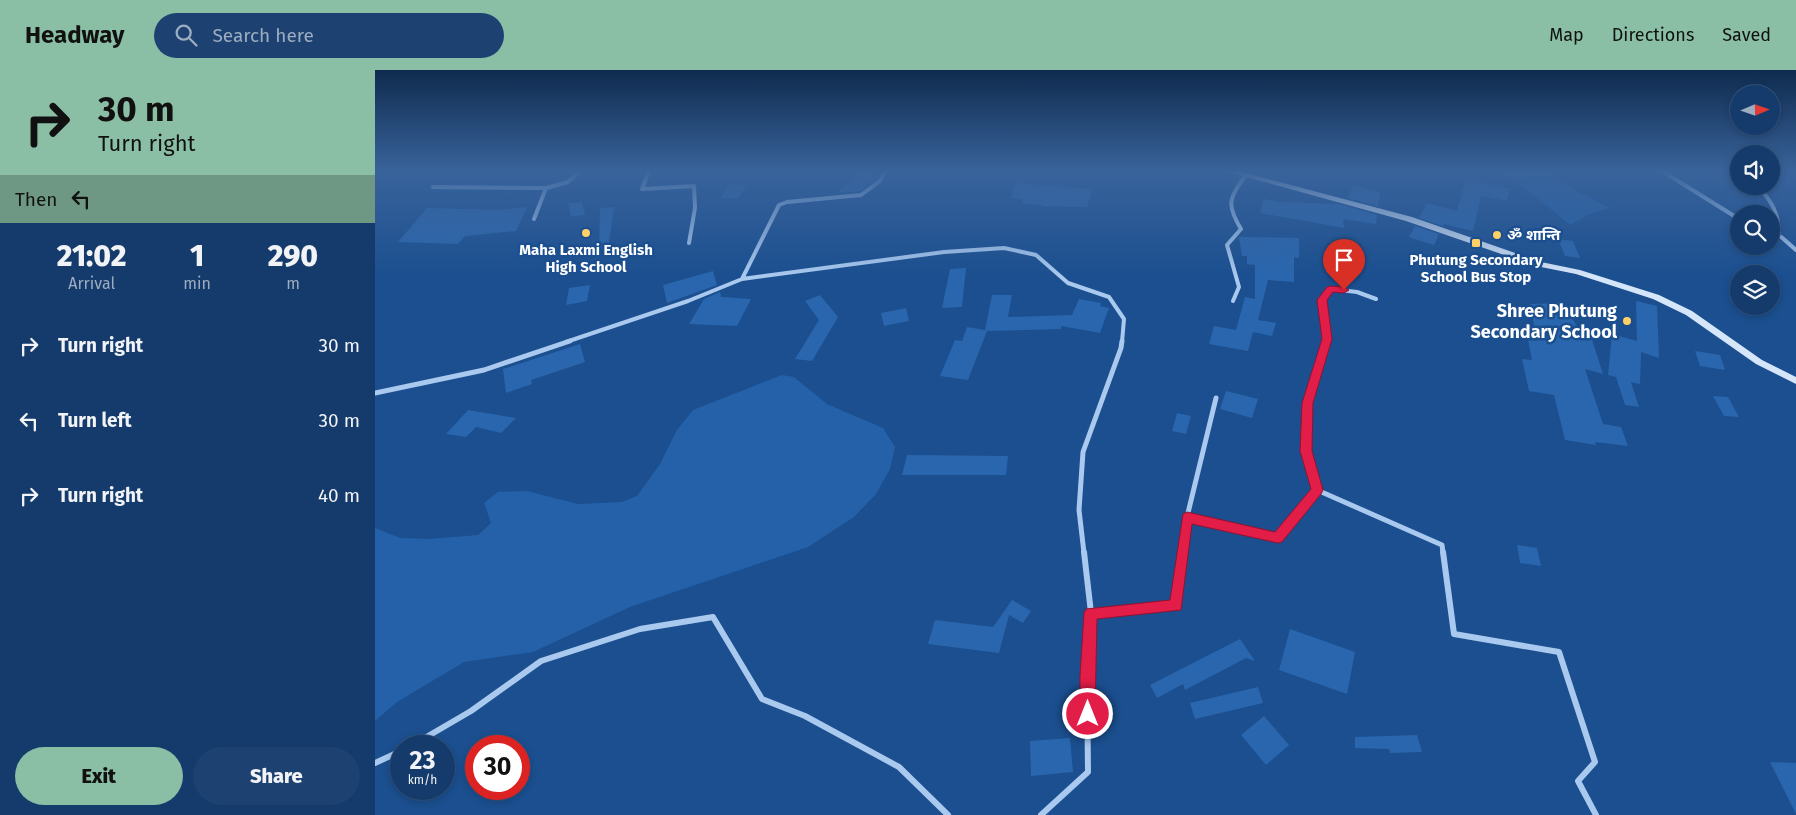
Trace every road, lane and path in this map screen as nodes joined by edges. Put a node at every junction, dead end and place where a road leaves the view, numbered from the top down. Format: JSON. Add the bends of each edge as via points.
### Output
{"nodes":[{"id":1,"x":539,"y":206,"type":"edge"},
{"id":2,"x":695,"y":206,"type":"edge"},
{"id":3,"x":779,"y":206,"type":"edge"},
{"id":4,"x":1229,"y":206,"type":"edge"},
{"id":5,"x":1359,"y":206,"type":"edge"},
{"id":6,"x":1718,"y":206,"type":"edge"},
{"id":7,"x":1730,"y":213,"type":"edge"},
{"id":8,"x":534,"y":220,"type":"dead end"},
{"id":9,"x":1780,"y":236,"type":"edge"},
{"id":10,"x":689,"y":243,"type":"dead end"},
{"id":11,"x":1796,"y":250,"type":"edge"},
{"id":12,"x":742,"y":279,"type":"junction"},
{"id":13,"x":1376,"y":299,"type":"dead end"},
{"id":14,"x":1233,"y":301,"type":"dead end"},
{"id":15,"x":1796,"y":381,"type":"edge"},
{"id":16,"x":375,"y":393,"type":"edge"},
{"id":17,"x":1215,"y":398,"type":"dead end"},
{"id":18,"x":1317,"y":490,"type":"junction"},
{"id":19,"x":1187,"y":517,"type":"junction"},
{"id":20,"x":1091,"y":613,"type":"junction"},
{"id":21,"x":430,"y":735,"type":"edge"},
{"id":22,"x":390,"y":756,"type":"edge"},
{"id":23,"x":375,"y":763,"type":"edge"},
{"id":24,"x":948,"y":815,"type":"edge"},
{"id":25,"x":1041,"y":815,"type":"edge"},
{"id":26,"x":1596,"y":815,"type":"edge"}],
"edges":[{"from":1,"to":8,"type":"street"},
{"from":2,"to":10,"type":"street"},
{"from":3,"to":12,"type":"street"},
{"from":4,"to":14,"type":"street","via":[[1241,229],[1227,245],[1239,287]]},
{"from":5,"to":15,"type":"street","via":[[1409,219],[1539,264],[1577,272],[1656,297],[1689,313],[1759,362]]},
{"from":6,"to":7,"type":"street"},
{"from":9,"to":11,"type":"street"},
{"from":12,"to":16,"type":"street","via":[[688,301],[484,370]]},
{"from":12,"to":20,"type":"street","via":[[944,252],[1004,248],[1036,255],[1068,284],[1109,297],[1124,320],[1121,348],[1083,452],[1080,500]]},
{"from":13,"to":18,"type":"street","via":[[1357,292],[1331,289],[1322,300],[1327,339],[1307,403],[1306,451]]},
{"from":17,"to":19,"type":"street"},
{"from":18,"to":19,"type":"street","via":[[1278,538]]},
{"from":18,"to":26,"type":"street","via":[[1443,545],[1454,634],[1559,652],[1595,762],[1578,781]]},
{"from":19,"to":20,"type":"street","via":[[1176,605]]},
{"from":20,"to":25,"type":"street","via":[[1087,676],[1088,772]]},
{"from":21,"to":24,"type":"street","via":[[471,711],[541,661],[639,630],[713,617],[762,699],[805,716],[899,767]]},
{"from":22,"to":23,"type":"street"}]}
